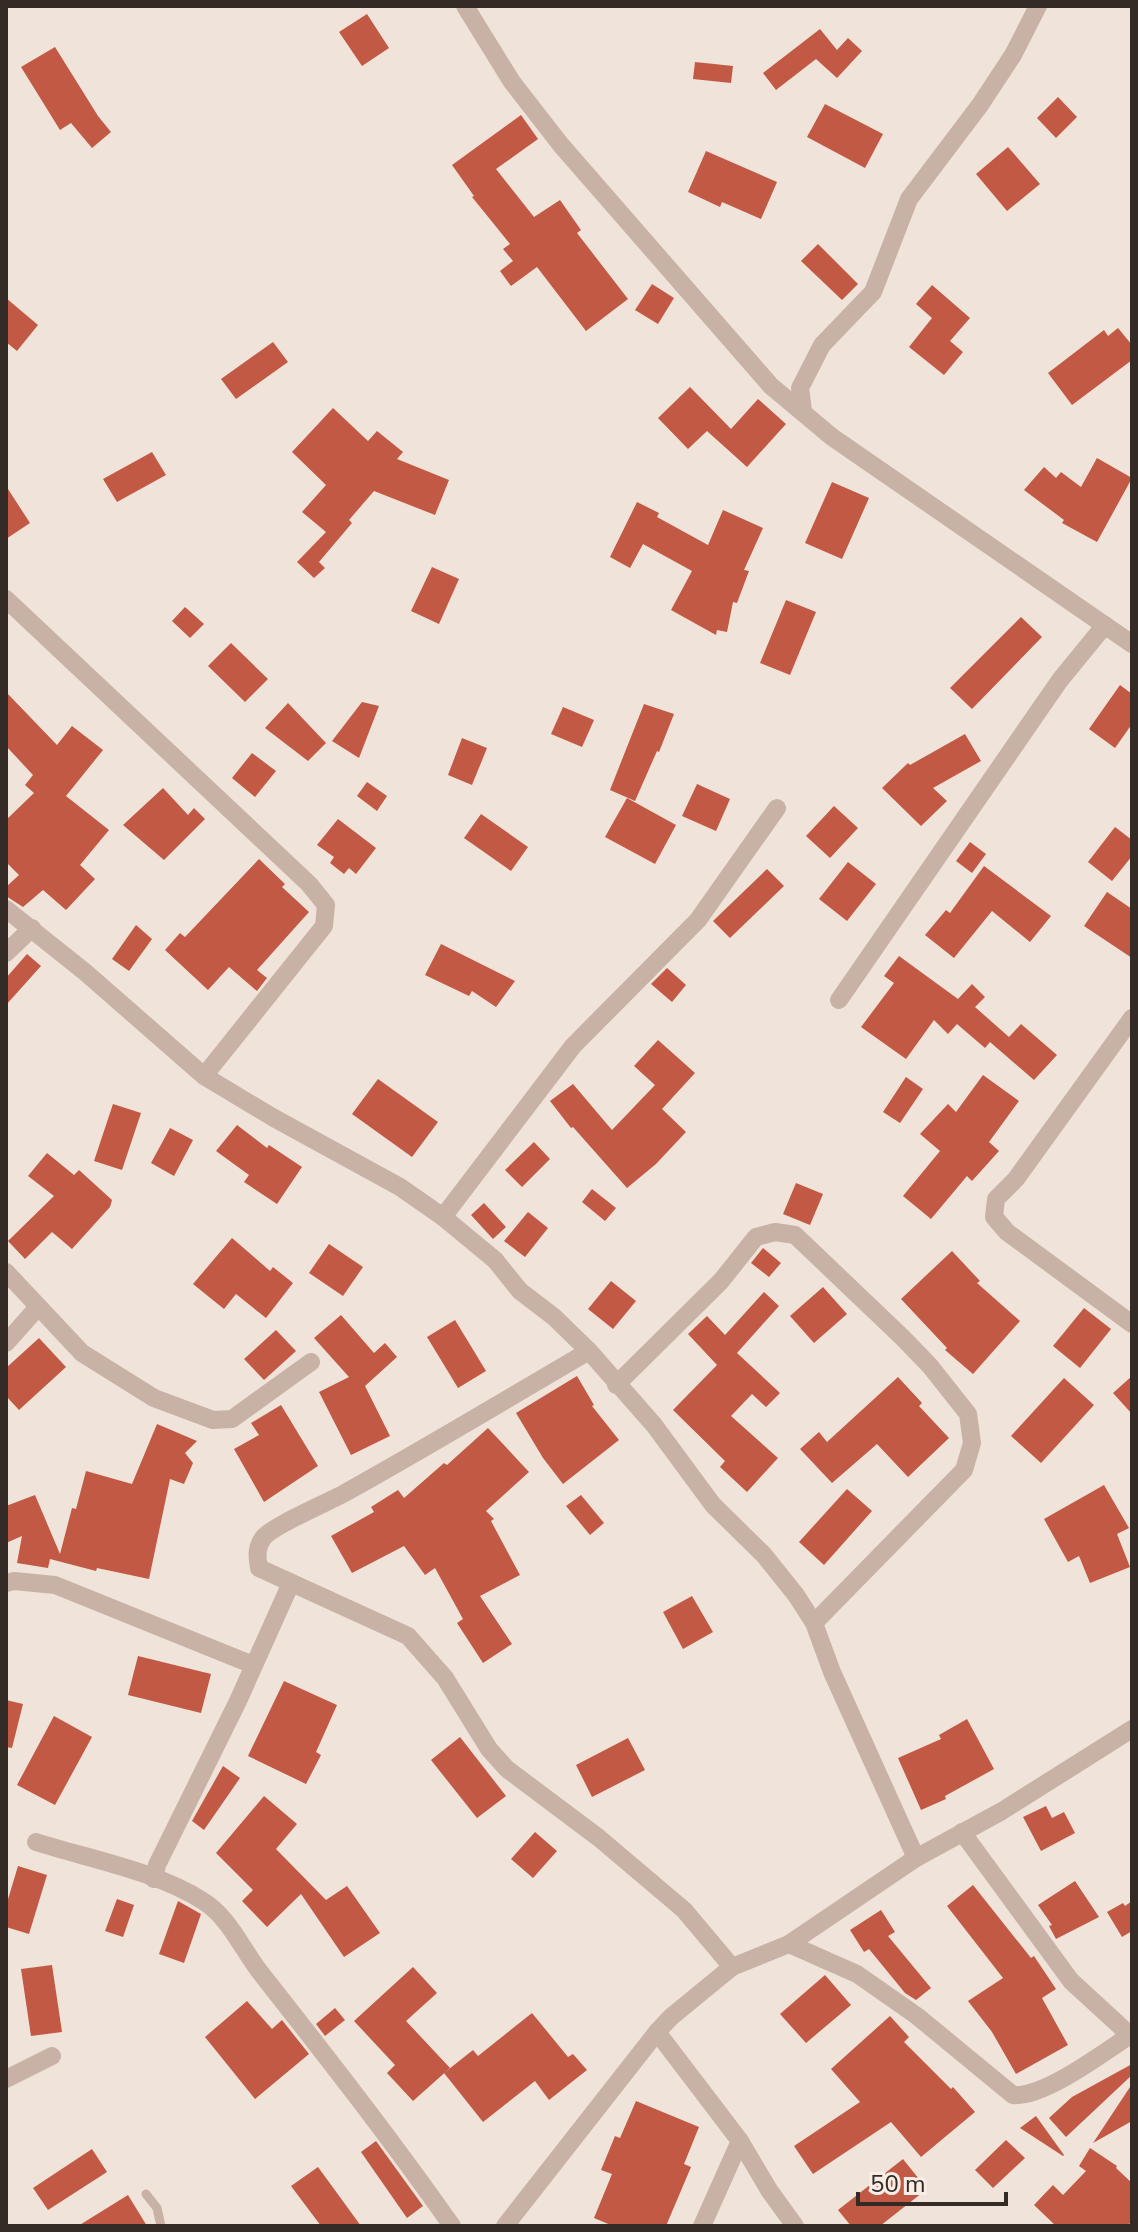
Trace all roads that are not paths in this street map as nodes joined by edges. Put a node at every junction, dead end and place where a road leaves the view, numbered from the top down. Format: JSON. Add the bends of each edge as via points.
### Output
{"nodes":[{"id":1,"x":465,"y":6,"type":"edge"},
{"id":2,"x":1038,"y":6,"type":"edge"},
{"id":3,"x":803,"y":411,"type":"junction"},
{"id":4,"x":6,"y":599,"type":"edge"},
{"id":5,"x":1105,"y":625,"type":"junction"},
{"id":6,"x":1132,"y":644,"type":"edge"},
{"id":7,"x":777,"y":808,"type":"dead end"},
{"id":8,"x":6,"y":909,"type":"edge"},
{"id":9,"x":32,"y":928,"type":"junction"},
{"id":10,"x":6,"y":953,"type":"edge"},
{"id":11,"x":839,"y":1000,"type":"dead end"},
{"id":12,"x":1132,"y":1018,"type":"edge"},
{"id":13,"x":204,"y":1076,"type":"junction"},
{"id":14,"x":443,"y":1217,"type":"junction"},
{"id":15,"x":6,"y":1272,"type":"edge"},
{"id":16,"x":38,"y":1307,"type":"junction"},
{"id":17,"x":1132,"y":1324,"type":"edge"},
{"id":18,"x":6,"y":1343,"type":"edge"},
{"id":19,"x":589,"y":1351,"type":"junction"},
{"id":20,"x":311,"y":1362,"type":"dead end"},
{"id":21,"x":616,"y":1385,"type":"junction"},
{"id":22,"x":6,"y":1583,"type":"edge"},
{"id":23,"x":291,"y":1583,"type":"junction"},
{"id":24,"x":814,"y":1623,"type":"junction"},
{"id":25,"x":253,"y":1665,"type":"junction"},
{"id":26,"x":1132,"y":1729,"type":"edge"},
{"id":27,"x":962,"y":1832,"type":"junction"},
{"id":28,"x":36,"y":1842,"type":"dead end"},
{"id":29,"x":916,"y":1858,"type":"junction"},
{"id":30,"x":154,"y":1879,"type":"junction"},
{"id":31,"x":789,"y":1944,"type":"junction"},
{"id":32,"x":732,"y":1967,"type":"junction"},
{"id":33,"x":657,"y":2032,"type":"junction"},
{"id":34,"x":1131,"y":2036,"type":"edge"},
{"id":35,"x":52,"y":2056,"type":"dead end"},
{"id":36,"x":6,"y":2079,"type":"edge"},
{"id":37,"x":740,"y":2141,"type":"junction"},
{"id":38,"x":146,"y":2194,"type":"dead end"},
{"id":39,"x":161,"y":2226,"type":"edge"},
{"id":40,"x":452,"y":2226,"type":"edge"},
{"id":41,"x":505,"y":2226,"type":"edge"},
{"id":42,"x":702,"y":2226,"type":"edge"},
{"id":43,"x":795,"y":2226,"type":"edge"}],
"edges":[{"from":1,"to":3,"type":"street","via":[[512,82],[561,145],[771,386]]},
{"from":2,"to":3,"type":"street","via":[[1013,55],[909,199],[873,292],[816,355],[800,388]]},
{"from":3,"to":5,"type":"street","via":[[832,437]]},
{"from":4,"to":13,"type":"street","via":[[326,905],[324,926]]},
{"from":5,"to":6,"type":"street"},
{"from":5,"to":11,"type":"street","via":[[1060,680]]},
{"from":7,"to":14,"type":"street","via":[[698,920],[573,1046]]},
{"from":8,"to":9,"type":"street"},
{"from":9,"to":10,"type":"street"},
{"from":9,"to":13,"type":"street"},
{"from":12,"to":17,"type":"street","via":[[996,1199],[994,1217]]},
{"from":13,"to":14,"type":"street"},
{"from":14,"to":19,"type":"street"},
{"from":15,"to":16,"type":"street"},
{"from":16,"to":18,"type":"street"},
{"from":16,"to":20,"type":"street","via":[[82,1353],[154,1398],[213,1420],[232,1419]]},
{"from":19,"to":21,"type":"street"},
{"from":19,"to":23,"type":"street","via":[[276,1527],[256,1553],[259,1568]]},
{"from":21,"to":24,"type":"street","via":[[654,1425],[713,1505],[764,1555]]},
{"from":21,"to":24,"type":"street","via":[[721,1281],[756,1237],[775,1232],[795,1235],[930,1366],[968,1414],[972,1443],[964,1470]]},
{"from":22,"to":25,"type":"street","via":[[55,1585]]},
{"from":23,"to":25,"type":"street"},
{"from":23,"to":32,"type":"street","via":[[408,1636],[445,1678],[507,1769],[684,1910]]},
{"from":24,"to":29,"type":"street"},
{"from":25,"to":30,"type":"street"},
{"from":26,"to":27,"type":"street"},
{"from":27,"to":29,"type":"street"},
{"from":27,"to":34,"type":"street","via":[[1071,1981]]},
{"from":28,"to":30,"type":"street"},
{"from":29,"to":31,"type":"street"},
{"from":30,"to":40,"type":"street","via":[[205,1902],[220,1915]]},
{"from":31,"to":32,"type":"street"},
{"from":31,"to":34,"type":"street","via":[[857,1974],[1013,2095],[1044,2088]]},
{"from":32,"to":33,"type":"street"},
{"from":33,"to":37,"type":"street"},
{"from":33,"to":41,"type":"street"},
{"from":35,"to":36,"type":"street"},
{"from":37,"to":42,"type":"street"},
{"from":37,"to":43,"type":"street"},
{"from":38,"to":39,"type":"lane","via":[[157,2208]]}]}
